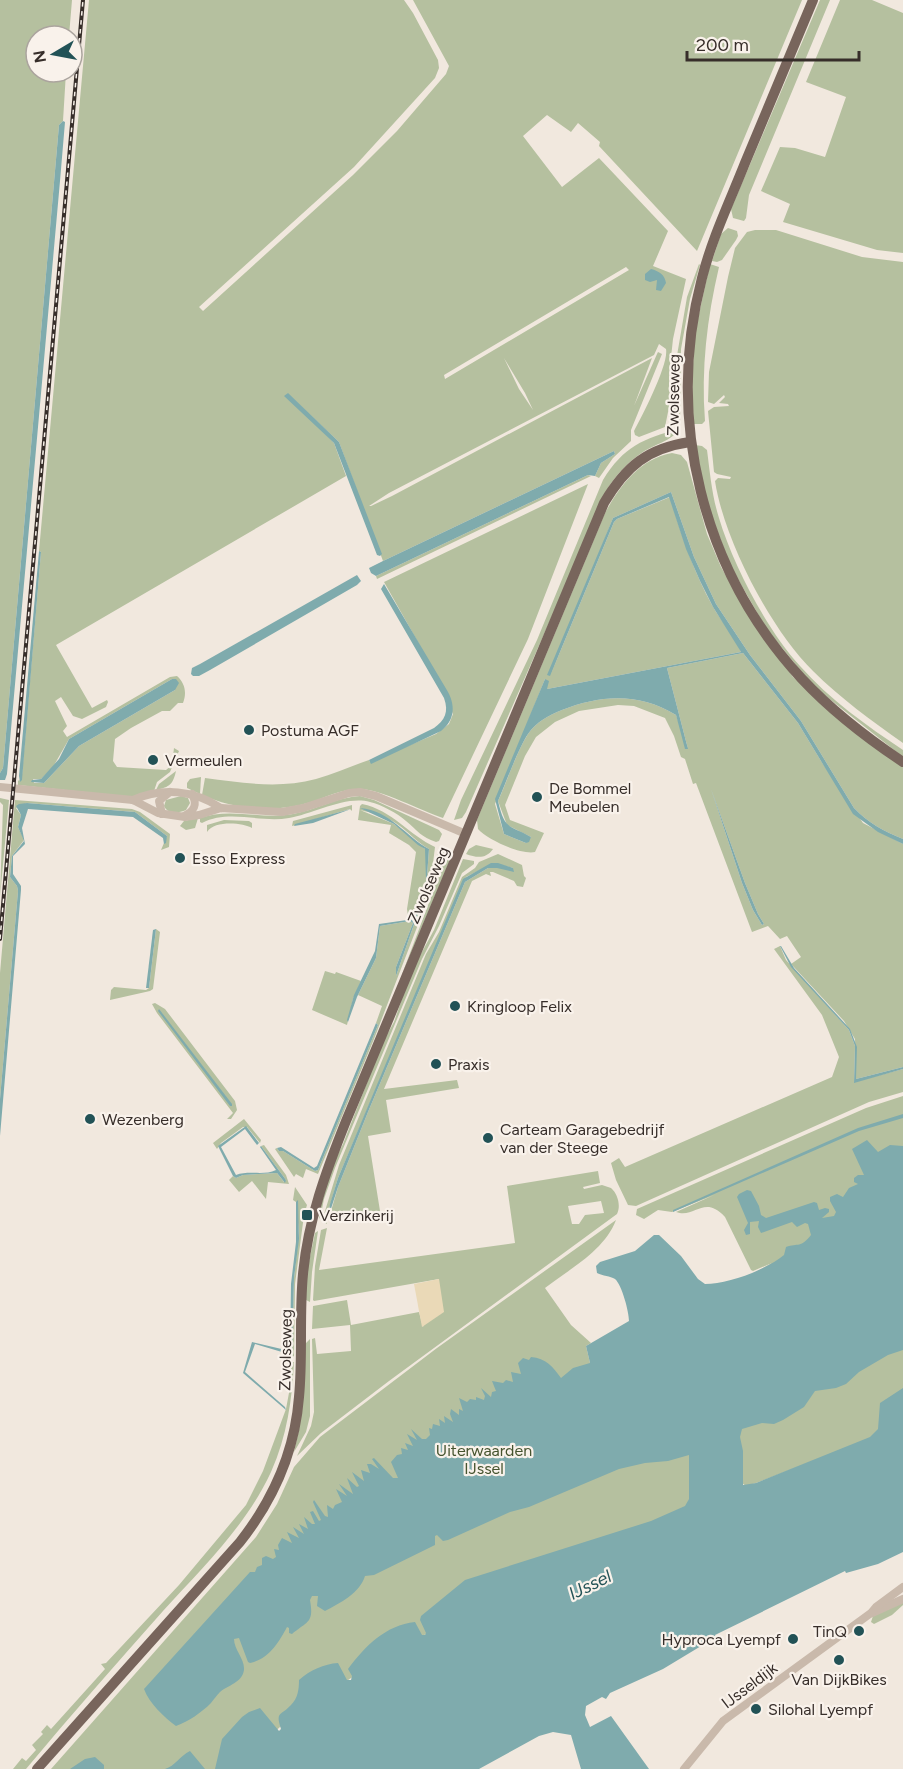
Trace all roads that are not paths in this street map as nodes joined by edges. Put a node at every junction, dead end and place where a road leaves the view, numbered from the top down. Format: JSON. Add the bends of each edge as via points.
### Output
{"nodes":[{"id":1,"x":813,"y":0,"type":"edge"},
{"id":2,"x":690,"y":442,"type":"junction"},
{"id":3,"x":903,"y":762,"type":"edge"},
{"id":4,"x":0,"y":787,"type":"edge"},
{"id":5,"x":171,"y":792,"type":"junction"},
{"id":6,"x":192,"y":794,"type":"junction"},
{"id":7,"x":133,"y":800,"type":"junction"},
{"id":8,"x":221,"y":808,"type":"junction"},
{"id":9,"x":162,"y":814,"type":"junction"},
{"id":10,"x":183,"y":817,"type":"junction"},
{"id":11,"x":466,"y":834,"type":"junction"},
{"id":12,"x":903,"y":1587,"type":"edge"},
{"id":13,"x":903,"y":1599,"type":"edge"},
{"id":14,"x":871,"y":1613,"type":"junction"},
{"id":15,"x":37,"y":1769,"type":"edge"},
{"id":16,"x":684,"y":1769,"type":"edge"}],
"edges":[{"from":1,"to":2,"type":"main road","name":"Zwolseweg","via":[[720,223],[702,276],[687,371]]},
{"from":2,"to":3,"type":"main road","via":[[710,526],[750,609],[801,678],[838,713]]},
{"from":2,"to":11,"type":"main road","name":"Zwolseweg","via":[[661,448],[643,458],[622,477],[604,503]]},
{"from":4,"to":7,"type":"street"},
{"from":5,"to":6,"type":"street"},
{"from":5,"to":7,"type":"street"},
{"from":5,"to":9,"type":"street","via":[[159,801]]},
{"from":6,"to":8,"type":"street"},
{"from":6,"to":10,"type":"street","via":[[194,809]]},
{"from":7,"to":9,"type":"street"},
{"from":8,"to":10,"type":"street"},
{"from":8,"to":11,"type":"street","via":[[282,812],[360,792]]},
{"from":9,"to":10,"type":"street"},
{"from":11,"to":15,"type":"main road","name":"Zwolseweg","via":[[319,1192],[303,1274],[297,1419],[275,1487],[240,1542]]},
{"from":12,"to":14,"type":"street","name":"IJsseldijk"},
{"from":13,"to":14,"type":"street","name":"IJsseldijk"},
{"from":14,"to":16,"type":"street","name":"IJsseldijk","via":[[723,1722]]}]}
